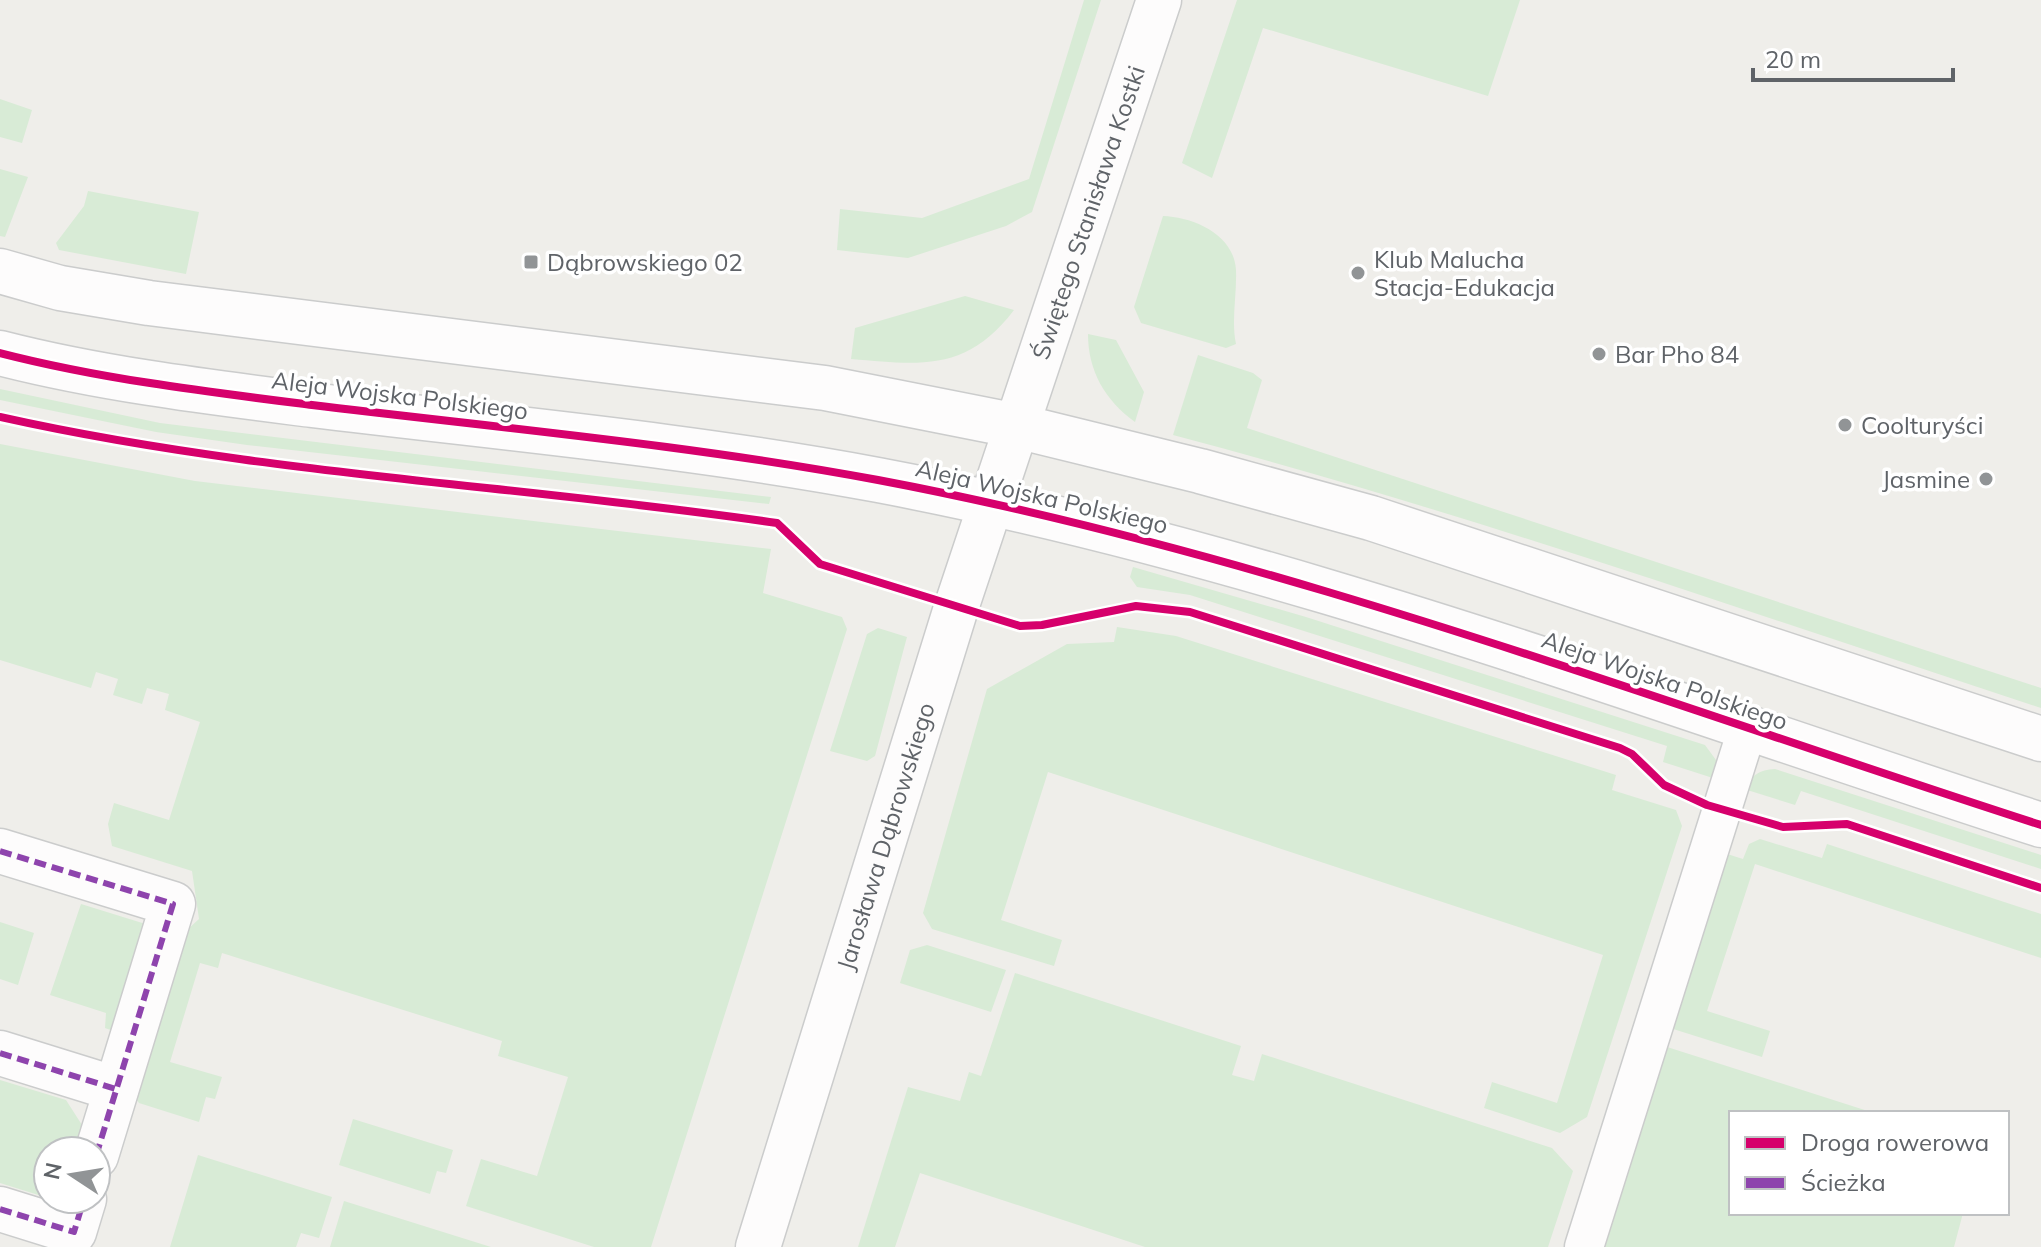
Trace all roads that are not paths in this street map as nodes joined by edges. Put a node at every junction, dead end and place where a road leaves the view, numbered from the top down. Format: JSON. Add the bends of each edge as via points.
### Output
{"nodes":[{"id":1,"x":1159,"y":0,"type":"edge"},
{"id":2,"x":0,"y":271,"type":"edge"},
{"id":3,"x":0,"y":353,"type":"edge"},
{"id":4,"x":1017,"y":426,"type":"junction"},
{"id":5,"x":991,"y":502,"type":"junction"},
{"id":6,"x":1747,"y":730,"type":"junction"},
{"id":7,"x":2041,"y":739,"type":"edge"},
{"id":8,"x":2041,"y":825,"type":"edge"},
{"id":9,"x":0,"y":851,"type":"edge"},
{"id":10,"x":0,"y":1053,"type":"edge"},
{"id":11,"x":116,"y":1089,"type":"junction"},
{"id":12,"x":102,"y":1135,"type":"edge"},
{"id":13,"x":0,"y":1209,"type":"edge"},
{"id":14,"x":79,"y":1215,"type":"edge"},
{"id":15,"x":758,"y":1247,"type":"edge"},
{"id":16,"x":1584,"y":1247,"type":"edge"}],
"edges":[{"from":1,"to":4,"type":"street","name":"Świętego Stanisława Kostki"},
{"from":2,"to":4,"type":"street","via":[[60,288],[149,303],[825,388]]},
{"from":3,"to":5,"type":"street","name":"Aleja Wojska Polskiego","via":[[214,392],[756,459]]},
{"from":4,"to":5,"type":"street","name":"Jarosława Dąbrowskiego"},
{"from":4,"to":7,"type":"street","via":[[1371,518]]},
{"from":5,"to":6,"type":"street","name":"Aleja Wojska Polskiego","via":[[1294,581]]},
{"from":5,"to":15,"type":"street","name":"Jarosława Dąbrowskiego"},
{"from":6,"to":8,"type":"street","name":"Aleja Wojska Polskiego"},
{"from":6,"to":16,"type":"lane"},
{"from":9,"to":11,"type":"street","via":[[173,904]]},
{"from":10,"to":11,"type":"street"},
{"from":11,"to":12,"type":"street"},
{"from":13,"to":14,"type":"street","via":[[74,1232]]}]}
